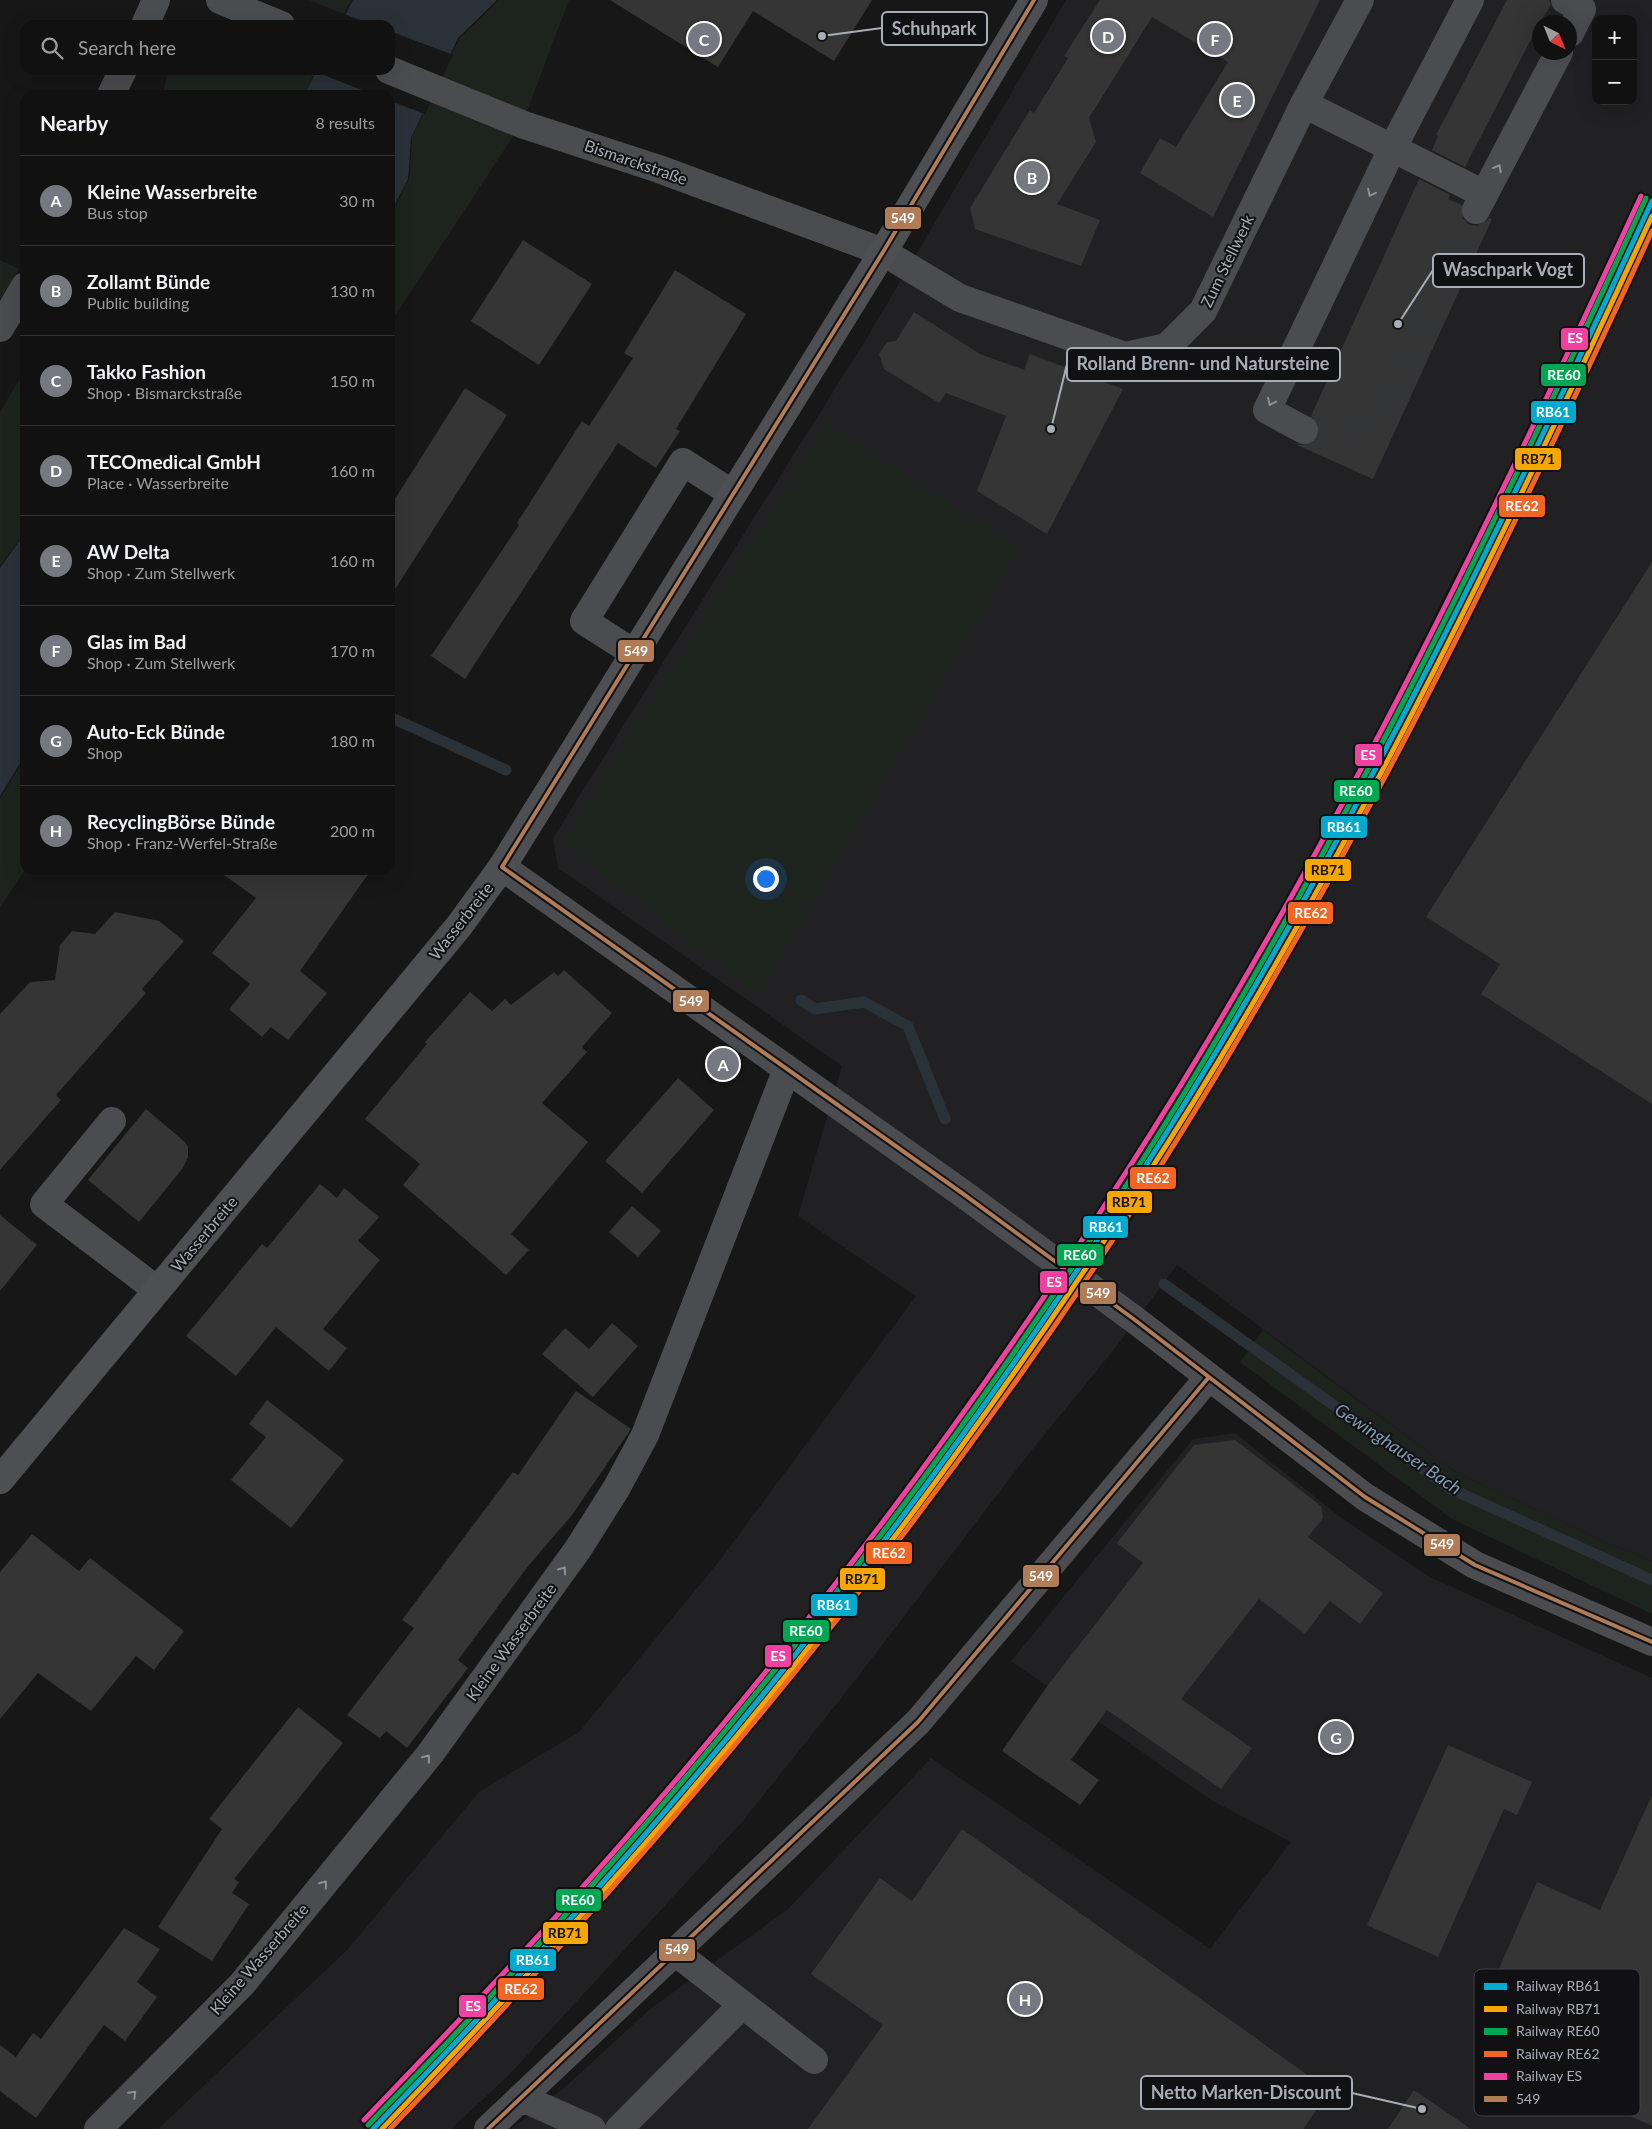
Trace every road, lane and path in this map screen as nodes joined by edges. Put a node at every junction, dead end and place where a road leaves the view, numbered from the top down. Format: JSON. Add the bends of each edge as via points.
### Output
{"nodes":[{"id":1,"x":156,"y":0,"type":"edge"},
{"id":2,"x":1034,"y":0,"type":"edge"},
{"id":3,"x":1360,"y":0,"type":"edge"},
{"id":4,"x":1470,"y":0,"type":"edge"},
{"id":5,"x":1565,"y":0,"type":"edge"},
{"id":6,"x":228,"y":3,"type":"edge"},
{"id":7,"x":1577,"y":19,"type":"edge"},
{"id":8,"x":147,"y":20,"type":"edge"},
{"id":9,"x":269,"y":20,"type":"edge"},
{"id":10,"x":1555,"y":60,"type":"edge"},
{"id":11,"x":395,"y":72,"type":"edge"},
{"id":12,"x":121,"y":75,"type":"edge"},
{"id":13,"x":113,"y":90,"type":"edge"},
{"id":14,"x":1304,"y":104,"type":"junction"},
{"id":15,"x":1392,"y":149,"type":"junction"},
{"id":16,"x":883,"y":252,"type":"junction"},
{"id":17,"x":20,"y":294,"type":"edge"},
{"id":18,"x":0,"y":328,"type":"edge"},
{"id":19,"x":1304,"y":430,"type":"tunnel mouth"},
{"id":20,"x":733,"y":494,"type":"junction"},
{"id":21,"x":634,"y":653,"type":"junction"},
{"id":22,"x":502,"y":867,"type":"junction"},
{"id":23,"x":787,"y":1069,"type":"junction"},
{"id":24,"x":112,"y":1120,"type":"dead end"},
{"id":25,"x":157,"y":1290,"type":"junction"},
{"id":26,"x":1209,"y":1377,"type":"junction"},
{"id":27,"x":0,"y":1480,"type":"edge"},
{"id":28,"x":1652,"y":1642,"type":"edge"},
{"id":29,"x":675,"y":1952,"type":"junction"},
{"id":30,"x":742,"y":2005,"type":"junction"},
{"id":31,"x":814,"y":2060,"type":"dead end"},
{"id":32,"x":522,"y":2098,"type":"junction"},
{"id":33,"x":98,"y":2129,"type":"edge"},
{"id":34,"x":488,"y":2129,"type":"edge"},
{"id":35,"x":592,"y":2129,"type":"edge"},
{"id":36,"x":619,"y":2129,"type":"edge"}],
"edges":[{"from":1,"to":8,"type":"street"},
{"from":2,"to":16,"type":"main road","name":"Wasserbreite"},
{"from":3,"to":14,"type":"street","name":"Zum Stellwerk"},
{"from":4,"to":15,"type":"street"},
{"from":5,"to":7,"type":"street","via":[[1582,9]]},
{"from":6,"to":9,"type":"street"},
{"from":15,"to":10,"type":"street","one_way":true,"via":[[1479,203]]},
{"from":11,"to":16,"type":"street","name":"Bismarckstraße","via":[[524,125],[659,168]]},
{"from":12,"to":13,"type":"street"},
{"from":14,"to":15,"type":"street"},
{"from":14,"to":16,"type":"street","name":"Zum Stellwerk","via":[[1203,312],[1167,347],[1125,356],[960,298]]},
{"from":15,"to":19,"type":"street","one_way":true,"via":[[1267,410]]},
{"from":16,"to":20,"type":"main road","name":"Wasserbreite"},
{"from":17,"to":18,"type":"street"},
{"from":20,"to":21,"type":"main road","name":"Wasserbreite"},
{"from":20,"to":21,"type":"street","via":[[683,462],[584,621]]},
{"from":21,"to":22,"type":"main road","name":"Wasserbreite"},
{"from":22,"to":23,"type":"street"},
{"from":22,"to":25,"type":"main road","name":"Wasserbreite","via":[[459,926]]},
{"from":23,"to":26,"type":"street","via":[[962,1193]]},
{"from":33,"to":23,"type":"street","name":"Kleine Wasserbreite","one_way":true,"via":[[242,1984],[430,1754],[578,1548],[645,1434]]},
{"from":24,"to":25,"type":"street","via":[[44,1204]]},
{"from":25,"to":27,"type":"main road","name":"Wasserbreite"},
{"from":26,"to":28,"type":"street","via":[[1365,1497],[1475,1565]]},
{"from":26,"to":29,"type":"street","via":[[918,1722]]},
{"from":29,"to":30,"type":"street"},
{"from":29,"to":32,"type":"street"},
{"from":30,"to":31,"type":"street"},
{"from":30,"to":36,"type":"street"},
{"from":32,"to":34,"type":"street"},
{"from":32,"to":35,"type":"street"}]}
